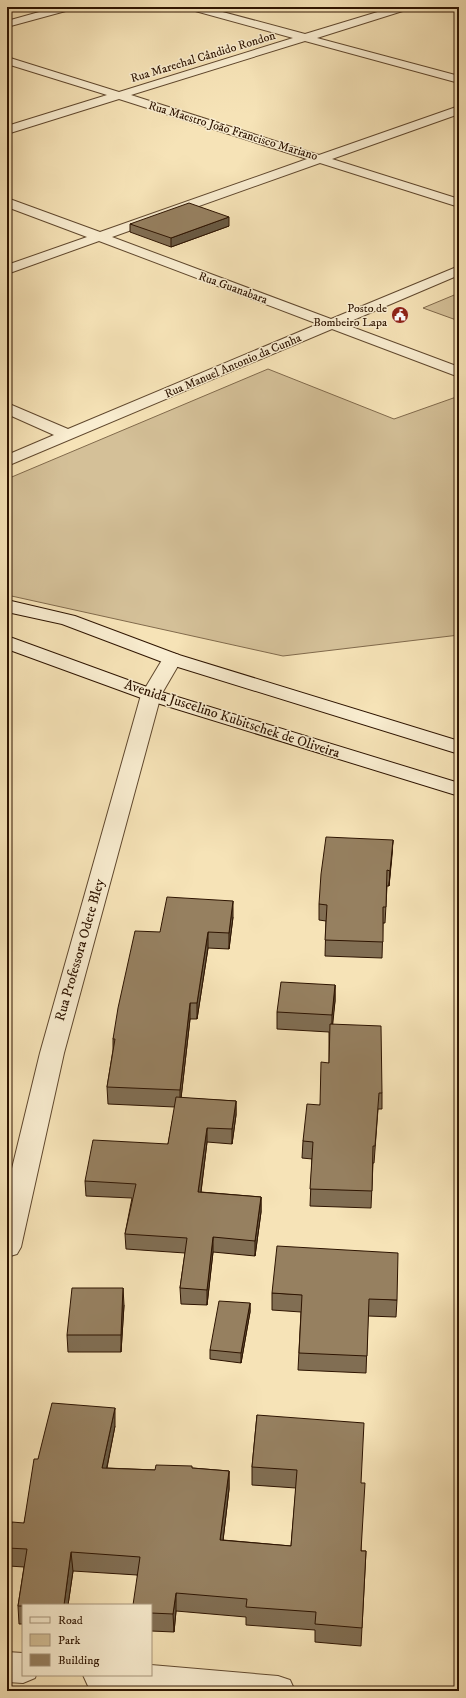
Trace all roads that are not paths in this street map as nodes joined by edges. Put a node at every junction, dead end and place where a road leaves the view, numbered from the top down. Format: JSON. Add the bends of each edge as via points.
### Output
{"nodes":[{"id":1,"x":68,"y":7,"type":"edge"},
{"id":2,"x":192,"y":7,"type":"edge"},
{"id":3,"x":405,"y":7,"type":"edge"},
{"id":4,"x":7,"y":24,"type":"edge"},
{"id":5,"x":308,"y":38,"type":"junction"},
{"id":6,"x":7,"y":60,"type":"edge"},
{"id":7,"x":459,"y":80,"type":"edge"},
{"id":8,"x":120,"y":96,"type":"junction"},
{"id":9,"x":459,"y":110,"type":"edge"},
{"id":10,"x":7,"y":130,"type":"edge"},
{"id":11,"x":319,"y":158,"type":"junction"},
{"id":12,"x":7,"y":202,"type":"edge"},
{"id":13,"x":459,"y":203,"type":"edge"},
{"id":14,"x":98,"y":237,"type":"junction"},
{"id":15,"x":7,"y":270,"type":"edge"},
{"id":16,"x":459,"y":270,"type":"edge"},
{"id":17,"x":331,"y":324,"type":"junction"},
{"id":18,"x":459,"y":372,"type":"edge"},
{"id":19,"x":7,"y":408,"type":"edge"},
{"id":20,"x":68,"y":435,"type":"junction"},
{"id":21,"x":7,"y":461,"type":"edge"},
{"id":22,"x":7,"y":606,"type":"edge"},
{"id":23,"x":7,"y":642,"type":"edge"},
{"id":24,"x":172,"y":659,"type":"junction"},
{"id":25,"x":151,"y":695,"type":"junction"},
{"id":26,"x":459,"y":748,"type":"edge"},
{"id":27,"x":459,"y":790,"type":"edge"},
{"id":28,"x":10,"y":1220,"type":"edge"},
{"id":29,"x":7,"y":1247,"type":"edge"},
{"id":30,"x":7,"y":1667,"type":"edge"},
{"id":31,"x":22,"y":1668,"type":"edge"},
{"id":32,"x":111,"y":1676,"type":"edge"},
{"id":33,"x":278,"y":1691,"type":"edge"}],
"edges":[{"from":1,"to":4,"type":"street"},
{"from":2,"to":5,"type":"street"},
{"from":3,"to":5,"type":"street","name":"Rua Marechal Cândido Rondon"},
{"from":5,"to":7,"type":"street"},
{"from":5,"to":8,"type":"street","name":"Rua Marechal Cândido Rondon"},
{"from":6,"to":8,"type":"street","name":"Rua Maestro João Francisco Mariano"},
{"from":8,"to":10,"type":"street","name":"Rua Marechal Cândido Rondon"},
{"from":8,"to":11,"type":"street","name":"Rua Maestro João Francisco Mariano"},
{"from":9,"to":11,"type":"street"},
{"from":11,"to":13,"type":"street","name":"Rua Maestro João Francisco Mariano"},
{"from":11,"to":14,"type":"street"},
{"from":12,"to":14,"type":"street","name":"Rua Guanabara"},
{"from":14,"to":15,"type":"street"},
{"from":14,"to":17,"type":"street","name":"Rua Guanabara"},
{"from":16,"to":17,"type":"street","name":"Rua Manuel Antonio da Cunha"},
{"from":17,"to":18,"type":"street","name":"Rua Guanabara"},
{"from":17,"to":20,"type":"street","name":"Rua Manuel Antonio da Cunha"},
{"from":19,"to":20,"type":"street"},
{"from":20,"to":21,"type":"street","name":"Rua Manuel Antonio da Cunha"},
{"from":22,"to":24,"type":"street","via":[[68,620]]},
{"from":23,"to":25,"type":"street","name":"Avenida Juscelino Kubitschek de Oliveira"},
{"from":24,"to":25,"type":"street","name":"Rua Professora Odete Bley"},
{"from":24,"to":26,"type":"street"},
{"from":25,"to":27,"type":"street","name":"Avenida Juscelino Kubitschek de Oliveira"},
{"from":25,"to":28,"type":"street","name":"Rua Professora Odete Bley","via":[[52,1053]]},
{"from":28,"to":29,"type":"street","name":"Rua Professora Odete Bley"},
{"from":30,"to":31,"type":"street"},
{"from":32,"to":33,"type":"street"}]}
